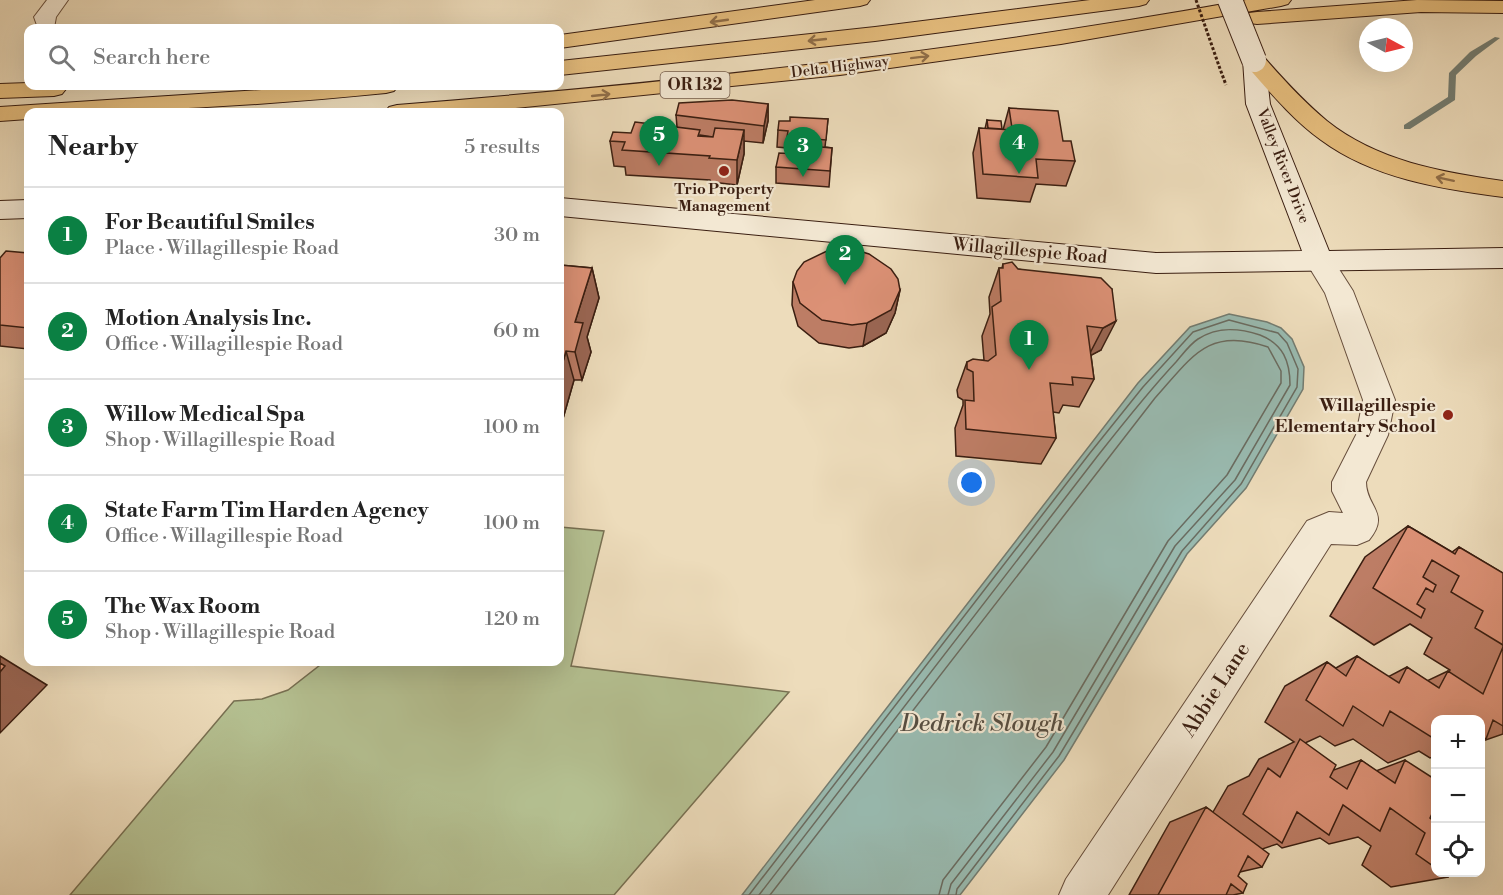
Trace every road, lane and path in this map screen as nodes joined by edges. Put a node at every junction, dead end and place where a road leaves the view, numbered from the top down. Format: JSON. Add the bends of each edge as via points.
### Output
{"nodes":[{"id":1,"x":58,"y":0,"type":"edge"},
{"id":2,"x":860,"y":0,"type":"edge"},
{"id":3,"x":1076,"y":0,"type":"edge"},
{"id":4,"x":1139,"y":0,"type":"edge"},
{"id":5,"x":1196,"y":0,"type":"edge"},
{"id":6,"x":1230,"y":0,"type":"edge"},
{"id":7,"x":1281,"y":0,"type":"edge"},
{"id":8,"x":1503,"y":7,"type":"edge"},
{"id":9,"x":46,"y":24,"type":"edge"},
{"id":10,"x":875,"y":34,"type":"junction"},
{"id":11,"x":564,"y":41,"type":"edge"},
{"id":12,"x":993,"y":48,"type":"junction"},
{"id":13,"x":1254,"y":60,"type":"junction"},
{"id":14,"x":1219,"y":66,"type":"dead end"},
{"id":15,"x":564,"y":68,"type":"edge"},
{"id":16,"x":24,"y":74,"type":"edge"},
{"id":17,"x":0,"y":75,"type":"edge"},
{"id":18,"x":29,"y":90,"type":"edge"},
{"id":19,"x":346,"y":90,"type":"edge"},
{"id":20,"x":0,"y":91,"type":"edge"},
{"id":21,"x":92,"y":108,"type":"edge"},
{"id":22,"x":442,"y":108,"type":"edge"},
{"id":23,"x":24,"y":112,"type":"edge"},
{"id":24,"x":0,"y":114,"type":"edge"},
{"id":25,"x":24,"y":135,"type":"edge"},
{"id":26,"x":0,"y":137,"type":"edge"},
{"id":27,"x":1503,"y":189,"type":"edge"},
{"id":28,"x":564,"y":207,"type":"edge"},
{"id":29,"x":24,"y":209,"type":"edge"},
{"id":30,"x":0,"y":210,"type":"edge"},
{"id":31,"x":1503,"y":258,"type":"edge"},
{"id":32,"x":1320,"y":262,"type":"junction"},
{"id":33,"x":1361,"y":513,"type":"junction"},
{"id":34,"x":1385,"y":540,"type":"dead end"},
{"id":35,"x":1082,"y":895,"type":"edge"}],
"edges":[{"from":1,"to":9,"type":"street","via":[[45,17]]},
{"from":2,"to":11,"type":"highway","one_way":true},
{"from":3,"to":10,"type":"highway"},
{"from":4,"to":10,"type":"highway","name":"Delta Highway","number":"OR 132"},
{"from":5,"to":14,"type":"path","bridge":true},
{"from":6,"to":13,"type":"street","name":"Valley River Drive","bridge":true},
{"from":7,"to":12,"type":"highway","name":"Delta Highway","number":"OR 132"},
{"from":8,"to":12,"type":"highway","via":[[1442,5],[1318,12]]},
{"from":10,"to":15,"type":"highway","name":"Delta Highway","number":"OR 132","one_way":true},
{"from":22,"to":12,"type":"highway","name":"Delta Highway","number":"OR 132","one_way":true,"via":[[690,86]]},
{"from":27,"to":13,"type":"highway","one_way":true,"via":[[1388,165],[1354,149],[1293,103]]},
{"from":13,"to":32,"type":"street","name":"Valley River Drive","via":[[1258,104]]},
{"from":16,"to":17,"type":"highway"},
{"from":18,"to":20,"type":"highway"},
{"from":19,"to":21,"type":"highway"},
{"from":23,"to":24,"type":"highway"},
{"from":25,"to":26,"type":"highway"},
{"from":28,"to":32,"type":"street","name":"Willagillespie Road","via":[[1156,263]]},
{"from":29,"to":30,"type":"street"},
{"from":31,"to":32,"type":"street","name":"Willagillespie Road"},
{"from":32,"to":33,"type":"street","via":[[1340,291],[1379,400],[1372,435],[1349,482]]},
{"from":33,"to":34,"type":"street"},
{"from":33,"to":35,"type":"street","name":"Abbie Lane","via":[[1357,529],[1329,528],[1319,532]]}]}
